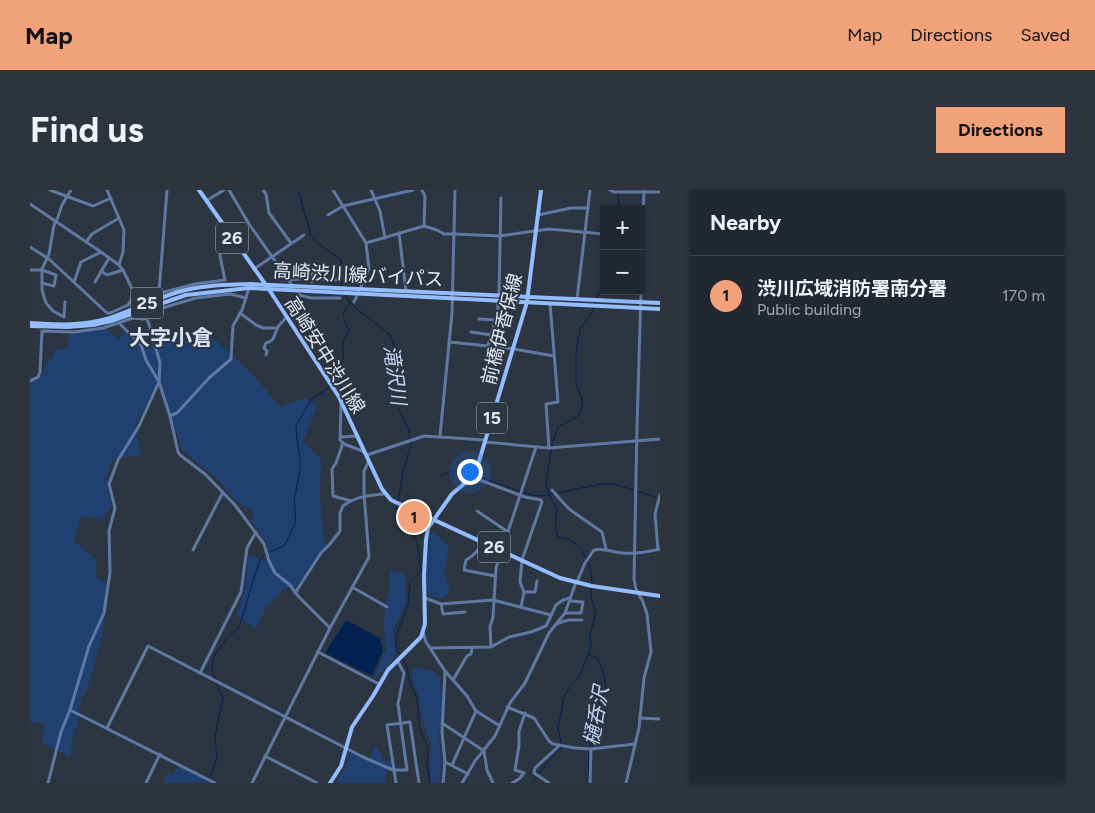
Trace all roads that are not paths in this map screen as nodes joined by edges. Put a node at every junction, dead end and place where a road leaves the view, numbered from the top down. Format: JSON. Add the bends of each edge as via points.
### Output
{"nodes":[{"id":1,"x":50,"y":190,"type":"edge"},
{"id":2,"x":71,"y":190,"type":"edge"},
{"id":3,"x":107,"y":190,"type":"edge"},
{"id":4,"x":167,"y":190,"type":"edge"},
{"id":5,"x":224,"y":190,"type":"edge"},
{"id":6,"x":229,"y":190,"type":"edge"},
{"id":7,"x":263,"y":190,"type":"edge"},
{"id":8,"x":333,"y":190,"type":"edge"},
{"id":9,"x":372,"y":190,"type":"edge"},
{"id":10,"x":413,"y":190,"type":"edge"},
{"id":11,"x":422,"y":190,"type":"edge"},
{"id":12,"x":455,"y":190,"type":"edge"},
{"id":13,"x":541,"y":190,"type":"edge"},
{"id":14,"x":590,"y":190,"type":"edge"},
{"id":15,"x":610,"y":190,"type":"edge"},
{"id":16,"x":200,"y":191,"type":"edge"},
{"id":17,"x":644,"y":191,"type":"edge"},
{"id":18,"x":660,"y":192,"type":"edge"},
{"id":19,"x":68,"y":196,"type":"junction"},
{"id":20,"x":111,"y":198,"type":"junction"},
{"id":21,"x":501,"y":198,"type":"dead end"},
{"id":22,"x":375,"y":199,"type":"junction"},
{"id":23,"x":206,"y":201,"type":"junction"},
{"id":24,"x":30,"y":204,"type":"edge"},
{"id":25,"x":343,"y":206,"type":"junction"},
{"id":26,"x":588,"y":208,"type":"junction"},
{"id":27,"x":328,"y":215,"type":"dead end"},
{"id":28,"x":538,"y":215,"type":"junction"},
{"id":29,"x":119,"y":218,"type":"junction"},
{"id":30,"x":56,"y":222,"type":"junction"},
{"id":31,"x":221,"y":223,"type":"junction"},
{"id":32,"x":424,"y":226,"type":"junction"},
{"id":33,"x":537,"y":230,"type":"junction"},
{"id":34,"x":399,"y":233,"type":"junction"},
{"id":35,"x":586,"y":233,"type":"junction"},
{"id":36,"x":454,"y":234,"type":"junction"},
{"id":37,"x":600,"y":234,"type":"edge"},
{"id":38,"x":304,"y":235,"type":"dead end"},
{"id":39,"x":500,"y":236,"type":"junction"},
{"id":40,"x":385,"y":238,"type":"junction"},
{"id":41,"x":86,"y":242,"type":"junction"},
{"id":42,"x":366,"y":243,"type":"junction"},
{"id":43,"x":291,"y":244,"type":"junction"},
{"id":44,"x":30,"y":247,"type":"edge"},
{"id":45,"x":101,"y":252,"type":"junction"},
{"id":46,"x":273,"y":257,"type":"junction"},
{"id":47,"x":47,"y":258,"type":"junction"},
{"id":48,"x":110,"y":258,"type":"junction"},
{"id":49,"x":119,"y":265,"type":"junction"},
{"id":50,"x":254,"y":269,"type":"junction"},
{"id":51,"x":30,"y":270,"type":"edge"},
{"id":52,"x":42,"y":270,"type":"junction"},
{"id":53,"x":123,"y":270,"type":"junction"},
{"id":54,"x":102,"y":271,"type":"junction"},
{"id":55,"x":312,"y":273,"type":"dead end"},
{"id":56,"x":288,"y":280,"type":"junction"},
{"id":57,"x":336,"y":280,"type":"dead end"},
{"id":58,"x":312,"y":281,"type":"junction"},
{"id":59,"x":74,"y":282,"type":"junction"},
{"id":60,"x":95,"y":282,"type":"dead end"},
{"id":61,"x":42,"y":283,"type":"junction"},
{"id":62,"x":292,"y":285,"type":"junction"},
{"id":63,"x":266,"y":286,"type":"junction"},
{"id":64,"x":249,"y":288,"type":"junction"},
{"id":65,"x":360,"y":288,"type":"junction"},
{"id":66,"x":406,"y":291,"type":"junction"},
{"id":67,"x":159,"y":292,"type":"junction"},
{"id":68,"x":452,"y":293,"type":"junction"},
{"id":69,"x":136,"y":294,"type":"junction"},
{"id":70,"x":358,"y":294,"type":"junction"},
{"id":71,"x":299,"y":295,"type":"dead end"},
{"id":72,"x":499,"y":295,"type":"junction"},
{"id":73,"x":528,"y":297,"type":"junction"},
{"id":74,"x":246,"y":298,"type":"junction"},
{"id":75,"x":340,"y":298,"type":"dead end"},
{"id":76,"x":452,"y":299,"type":"junction"},
{"id":77,"x":577,"y":299,"type":"junction"},
{"id":78,"x":498,"y":301,"type":"junction"},
{"id":79,"x":65,"y":302,"type":"dead end"},
{"id":80,"x":354,"y":302,"type":"dead end"},
{"id":81,"x":527,"y":302,"type":"junction"},
{"id":82,"x":641,"y":302,"type":"junction"},
{"id":83,"x":550,"y":303,"type":"junction"},
{"id":84,"x":660,"y":303,"type":"edge"},
{"id":85,"x":142,"y":307,"type":"junction"},
{"id":86,"x":641,"y":308,"type":"junction"},
{"id":87,"x":660,"y":309,"type":"edge"},
{"id":88,"x":240,"y":313,"type":"junction"},
{"id":89,"x":287,"y":317,"type":"junction"},
{"id":90,"x":147,"y":318,"type":"junction"},
{"id":91,"x":479,"y":319,"type":"dead end"},
{"id":92,"x":496,"y":320,"type":"junction"},
{"id":93,"x":119,"y":323,"type":"junction"},
{"id":94,"x":30,"y":324,"type":"edge"},
{"id":95,"x":278,"y":328,"type":"junction"},
{"id":96,"x":471,"y":332,"type":"dead end"},
{"id":97,"x":492,"y":335,"type":"junction"},
{"id":98,"x":449,"y":342,"type":"junction"},
{"id":99,"x":488,"y":346,"type":"junction"},
{"id":100,"x":514,"y":349,"type":"junction"},
{"id":101,"x":266,"y":355,"type":"dead end"},
{"id":102,"x":554,"y":356,"type":"junction"},
{"id":103,"x":30,"y":381,"type":"edge"},
{"id":104,"x":159,"y":382,"type":"junction"},
{"id":105,"x":342,"y":401,"type":"junction"},
{"id":106,"x":170,"y":416,"type":"junction"},
{"id":107,"x":358,"y":436,"type":"junction"},
{"id":108,"x":440,"y":436,"type":"junction"},
{"id":109,"x":340,"y":437,"type":"junction"},
{"id":110,"x":660,"y":439,"type":"edge"},
{"id":111,"x":485,"y":441,"type":"junction"},
{"id":112,"x":636,"y":442,"type":"junction"},
{"id":113,"x":343,"y":443,"type":"junction"},
{"id":114,"x":536,"y":447,"type":"junction"},
{"id":115,"x":550,"y":448,"type":"junction"},
{"id":116,"x":366,"y":454,"type":"junction"},
{"id":117,"x":369,"y":461,"type":"junction"},
{"id":118,"x":472,"y":477,"type":"junction"},
{"id":119,"x":552,"y":490,"type":"dead end"},
{"id":120,"x":224,"y":492,"type":"junction"},
{"id":121,"x":386,"y":494,"type":"junction"},
{"id":122,"x":520,"y":495,"type":"junction"},
{"id":123,"x":660,"y":495,"type":"edge"},
{"id":124,"x":364,"y":496,"type":"junction"},
{"id":125,"x":351,"y":501,"type":"junction"},
{"id":126,"x":477,"y":511,"type":"dead end"},
{"id":127,"x":432,"y":520,"type":"junction"},
{"id":128,"x":256,"y":532,"type":"junction"},
{"id":129,"x":508,"y":532,"type":"junction"},
{"id":130,"x":485,"y":543,"type":"junction"},
{"id":131,"x":606,"y":548,"type":"junction"},
{"id":132,"x":659,"y":549,"type":"edge"},
{"id":133,"x":194,"y":550,"type":"dead end"},
{"id":134,"x":502,"y":550,"type":"junction"},
{"id":135,"x":634,"y":554,"type":"junction"},
{"id":136,"x":522,"y":560,"type":"junction"},
{"id":137,"x":495,"y":576,"type":"junction"},
{"id":138,"x":536,"y":582,"type":"dead end"},
{"id":139,"x":577,"y":582,"type":"junction"},
{"id":140,"x":352,"y":587,"type":"junction"},
{"id":141,"x":524,"y":592,"type":"junction"},
{"id":142,"x":296,"y":593,"type":"junction"},
{"id":143,"x":639,"y":593,"type":"junction"},
{"id":144,"x":660,"y":596,"type":"edge"},
{"id":145,"x":425,"y":598,"type":"junction"},
{"id":146,"x":570,"y":599,"type":"junction"},
{"id":147,"x":493,"y":600,"type":"junction"},
{"id":148,"x":441,"y":604,"type":"junction"},
{"id":149,"x":387,"y":606,"type":"dead end"},
{"id":150,"x":521,"y":608,"type":"junction"},
{"id":151,"x":465,"y":612,"type":"dead end"},
{"id":152,"x":565,"y":613,"type":"junction"},
{"id":153,"x":552,"y":615,"type":"junction"},
{"id":154,"x":582,"y":620,"type":"dead end"},
{"id":155,"x":556,"y":624,"type":"junction"},
{"id":156,"x":330,"y":628,"type":"junction"},
{"id":157,"x":423,"y":632,"type":"junction"},
{"id":158,"x":491,"y":646,"type":"junction"},
{"id":159,"x":430,"y":648,"type":"junction"},
{"id":160,"x":472,"y":648,"type":"junction"},
{"id":161,"x":318,"y":652,"type":"junction"},
{"id":162,"x":398,"y":659,"type":"junction"},
{"id":163,"x":445,"y":671,"type":"junction"},
{"id":164,"x":200,"y":673,"type":"junction"},
{"id":165,"x":453,"y":680,"type":"junction"},
{"id":166,"x":379,"y":684,"type":"junction"},
{"id":167,"x":508,"y":707,"type":"junction"},
{"id":168,"x":70,"y":710,"type":"junction"},
{"id":169,"x":476,"y":712,"type":"junction"},
{"id":170,"x":525,"y":713,"type":"junction"},
{"id":171,"x":286,"y":716,"type":"junction"},
{"id":172,"x":640,"y":718,"type":"junction"},
{"id":173,"x":660,"y":719,"type":"edge"},
{"id":174,"x":401,"y":722,"type":"junction"},
{"id":175,"x":442,"y":723,"type":"junction"},
{"id":176,"x":500,"y":726,"type":"junction"},
{"id":177,"x":107,"y":728,"type":"junction"},
{"id":178,"x":466,"y":738,"type":"junction"},
{"id":179,"x":635,"y":744,"type":"junction"},
{"id":180,"x":560,"y":745,"type":"junction"},
{"id":181,"x":345,"y":748,"type":"junction"},
{"id":182,"x":591,"y":749,"type":"junction"},
{"id":183,"x":484,"y":751,"type":"junction"},
{"id":184,"x":160,"y":754,"type":"junction"},
{"id":185,"x":265,"y":756,"type":"junction"},
{"id":186,"x":445,"y":762,"type":"junction"},
{"id":187,"x":452,"y":765,"type":"junction"},
{"id":188,"x":393,"y":770,"type":"junction"},
{"id":189,"x":468,"y":774,"type":"junction"},
{"id":190,"x":48,"y":783,"type":"edge"},
{"id":191,"x":146,"y":783,"type":"edge"},
{"id":192,"x":215,"y":783,"type":"edge"},
{"id":193,"x":252,"y":783,"type":"edge"},
{"id":194,"x":317,"y":783,"type":"edge"},
{"id":195,"x":330,"y":783,"type":"edge"},
{"id":196,"x":396,"y":783,"type":"edge"},
{"id":197,"x":418,"y":783,"type":"edge"},
{"id":198,"x":443,"y":783,"type":"edge"},
{"id":199,"x":462,"y":783,"type":"edge"},
{"id":200,"x":493,"y":783,"type":"edge"},
{"id":201,"x":512,"y":783,"type":"edge"},
{"id":202,"x":549,"y":783,"type":"edge"},
{"id":203,"x":590,"y":783,"type":"edge"},
{"id":204,"x":626,"y":783,"type":"edge"}],
"edges":[{"from":1,"to":19,"type":"street"},
{"from":2,"to":19,"type":"street"},
{"from":3,"to":20,"type":"street"},
{"from":4,"to":67,"type":"street"},
{"from":5,"to":23,"type":"street"},
{"from":6,"to":46,"type":"street"},
{"from":7,"to":43,"type":"street","via":[[269,213]]},
{"from":8,"to":25,"type":"street"},
{"from":9,"to":22,"type":"street"},
{"from":10,"to":22,"type":"street"},
{"from":11,"to":32,"type":"street","via":[[425,196]]},
{"from":12,"to":36,"type":"street"},
{"from":13,"to":28,"type":"main road","name":"前橋伊香保線","number":"15"},
{"from":14,"to":26,"type":"street"},
{"from":15,"to":17,"type":"street"},
{"from":16,"to":23,"type":"main road","name":"高崎安中渋川線","number":"26"},
{"from":17,"to":18,"type":"street"},
{"from":17,"to":82,"type":"street"},
{"from":19,"to":20,"type":"street","via":[[94,206]]},
{"from":19,"to":30,"type":"street"},
{"from":20,"to":29,"type":"street"},
{"from":21,"to":39,"type":"street"},
{"from":22,"to":25,"type":"street"},
{"from":22,"to":40,"type":"street"},
{"from":23,"to":31,"type":"main road","name":"高崎安中渋川線","number":"26"},
{"from":24,"to":30,"type":"street"},
{"from":25,"to":27,"type":"street"},
{"from":25,"to":42,"type":"street"},
{"from":26,"to":28,"type":"street"},
{"from":26,"to":35,"type":"street"},
{"from":28,"to":33,"type":"main road","name":"前橋伊香保線","number":"15"},
{"from":29,"to":41,"type":"street","via":[[92,234]]},
{"from":29,"to":49,"type":"street","via":[[124,230]]},
{"from":30,"to":41,"type":"street"},
{"from":30,"to":47,"type":"street"},
{"from":31,"to":50,"type":"main road","name":"高崎安中渋川線","number":"26"},
{"from":31,"to":67,"type":"street","via":[[218,230],[225,280]]},
{"from":32,"to":34,"type":"street"},
{"from":32,"to":36,"type":"street","via":[[444,234]]},
{"from":33,"to":35,"type":"street"},
{"from":33,"to":39,"type":"street"},
{"from":33,"to":73,"type":"main road","name":"前橋伊香保線","number":"15"},
{"from":34,"to":40,"type":"street"},
{"from":34,"to":66,"type":"street"},
{"from":35,"to":37,"type":"street"},
{"from":35,"to":77,"type":"street"},
{"from":36,"to":39,"type":"street"},
{"from":36,"to":68,"type":"street"},
{"from":38,"to":43,"type":"street"},
{"from":39,"to":72,"type":"street"},
{"from":40,"to":42,"type":"street"},
{"from":41,"to":45,"type":"street"},
{"from":42,"to":65,"type":"street","via":[[368,270]]},
{"from":43,"to":46,"type":"street"},
{"from":44,"to":47,"type":"street"},
{"from":45,"to":48,"type":"street"},
{"from":45,"to":59,"type":"street","via":[[81,262]]},
{"from":46,"to":50,"type":"street"},
{"from":46,"to":56,"type":"street"},
{"from":47,"to":52,"type":"street"},
{"from":47,"to":59,"type":"street"},
{"from":48,"to":49,"type":"street"},
{"from":48,"to":54,"type":"street"},
{"from":49,"to":53,"type":"street"},
{"from":50,"to":63,"type":"main road","name":"高崎安中渋川線","number":"26"},
{"from":51,"to":52,"type":"street"},
{"from":52,"to":61,"type":"street"},
{"from":52,"to":61,"type":"street","via":[[56,275],[54,286]]},
{"from":53,"to":54,"type":"street","via":[[107,275]]},
{"from":53,"to":69,"type":"street"},
{"from":54,"to":60,"type":"street"},
{"from":55,"to":58,"type":"street"},
{"from":56,"to":58,"type":"street"},
{"from":56,"to":62,"type":"street"},
{"from":57,"to":58,"type":"street"},
{"from":59,"to":69,"type":"street","via":[[107,312],[128,305]]},
{"from":61,"to":79,"type":"street","via":[[42,293],[48,306],[64,317]]},
{"from":62,"to":63,"type":"main road","name":"高崎渋川線バイパス","number":"25"},
{"from":62,"to":65,"type":"main road","name":"高崎渋川線バイパス","number":"25"},
{"from":63,"to":64,"type":"main road","name":"高崎渋川線バイパス","number":"25"},
{"from":63,"to":70,"type":"main road","name":"高崎渋川線バイパス","number":"25"},
{"from":63,"to":85,"type":"main road","name":"高崎渋川線バイパス","number":"25","via":[[195,288]]},
{"from":63,"to":89,"type":"main road","name":"高崎安中渋川線","number":"26"},
{"from":64,"to":74,"type":"street"},
{"from":64,"to":85,"type":"main road","name":"高崎渋川線バイパス","number":"25","via":[[186,295]]},
{"from":65,"to":66,"type":"main road","name":"高崎渋川線バイパス","number":"25"},
{"from":65,"to":70,"type":"street"},
{"from":66,"to":68,"type":"main road","name":"高崎渋川線バイパス","number":"25"},
{"from":67,"to":69,"type":"street"},
{"from":68,"to":72,"type":"main road","name":"高崎渋川線バイパス","number":"25"},
{"from":68,"to":76,"type":"street"},
{"from":69,"to":85,"type":"street"},
{"from":70,"to":76,"type":"main road","name":"高崎渋川線バイパス","number":"25"},
{"from":70,"to":80,"type":"street"},
{"from":71,"to":75,"type":"street"},
{"from":72,"to":73,"type":"main road","name":"高崎渋川線バイパス","number":"25"},
{"from":73,"to":77,"type":"main road","name":"高崎渋川線バイパス","number":"25"},
{"from":73,"to":81,"type":"main road","name":"前橋伊香保線","number":"15"},
{"from":74,"to":88,"type":"street"},
{"from":74,"to":90,"type":"street","via":[[225,294],[187,300],[159,309]]},
{"from":76,"to":78,"type":"main road","name":"高崎渋川線バイパス","number":"25"},
{"from":76,"to":98,"type":"street"},
{"from":77,"to":82,"type":"main road","name":"高崎渋川線バイパス","number":"25"},
{"from":78,"to":81,"type":"main road","name":"高崎渋川線バイパス","number":"25"},
{"from":78,"to":92,"type":"street"},
{"from":81,"to":83,"type":"main road","name":"高崎渋川線バイパス","number":"25"},
{"from":81,"to":100,"type":"main road","name":"前橋伊香保線","number":"15"},
{"from":82,"to":84,"type":"main road","name":"高崎渋川線バイパス","number":"25"},
{"from":82,"to":86,"type":"street"},
{"from":83,"to":86,"type":"main road","name":"高崎渋川線バイパス","number":"25"},
{"from":83,"to":102,"type":"street"},
{"from":85,"to":90,"type":"street"},
{"from":85,"to":94,"type":"main road","name":"高崎渋川線バイパス","number":"25","via":[[86,323]]},
{"from":86,"to":87,"type":"main road","name":"高崎渋川線バイパス","number":"25"},
{"from":86,"to":112,"type":"street"},
{"from":88,"to":95,"type":"street","via":[[263,328]]},
{"from":88,"to":106,"type":"street","via":[[233,326],[232,359],[209,378],[177,413]]},
{"from":89,"to":95,"type":"street"},
{"from":89,"to":105,"type":"main road","name":"高崎安中渋川線","number":"26"},
{"from":90,"to":93,"type":"street"},
{"from":90,"to":104,"type":"street","via":[[160,363]]},
{"from":91,"to":92,"type":"street"},
{"from":92,"to":97,"type":"street"},
{"from":93,"to":103,"type":"street","via":[[81,332],[42,331],[40,372]]},
{"from":93,"to":104,"type":"street","via":[[141,345]]},
{"from":95,"to":101,"type":"street","via":[[274,338],[266,343]]},
{"from":96,"to":97,"type":"street"},
{"from":97,"to":99,"type":"street"},
{"from":98,"to":99,"type":"street"},
{"from":98,"to":108,"type":"street"},
{"from":99,"to":100,"type":"street"},
{"from":100,"to":102,"type":"street"},
{"from":100,"to":111,"type":"main road","name":"前橋伊香保線","number":"15"},
{"from":102,"to":115,"type":"street","via":[[558,402],[546,404]]},
{"from":104,"to":106,"type":"street"},
{"from":104,"to":168,"type":"street","via":[[109,484],[116,508],[109,531],[110,572],[104,613],[89,646]]},
{"from":105,"to":107,"type":"main road","name":"高崎安中渋川線","number":"26"},
{"from":105,"to":109,"type":"street"},
{"from":106,"to":120,"type":"street","via":[[180,455]]},
{"from":107,"to":109,"type":"street"},
{"from":107,"to":116,"type":"main road","name":"高崎安中渋川線","number":"26"},
{"from":108,"to":111,"type":"street"},
{"from":108,"to":116,"type":"street","via":[[424,436]]},
{"from":109,"to":113,"type":"street"},
{"from":110,"to":112,"type":"street"},
{"from":111,"to":114,"type":"street"},
{"from":111,"to":118,"type":"main road","name":"前橋伊香保線","number":"15"},
{"from":112,"to":115,"type":"street"},
{"from":112,"to":135,"type":"street"},
{"from":113,"to":116,"type":"street"},
{"from":113,"to":125,"type":"street","via":[[332,469],[333,496]]},
{"from":114,"to":115,"type":"street"},
{"from":114,"to":122,"type":"street"},
{"from":116,"to":117,"type":"main road","name":"高崎安中渋川線","number":"26"},
{"from":117,"to":121,"type":"main road","name":"高崎安中渋川線","number":"26"},
{"from":117,"to":124,"type":"street","via":[[364,471]]},
{"from":118,"to":122,"type":"street"},
{"from":118,"to":127,"type":"main road","name":"前橋伊香保線","number":"15","via":[[452,494]]},
{"from":119,"to":131,"type":"street","via":[[569,509],[602,532]]},
{"from":120,"to":128,"type":"street"},
{"from":120,"to":133,"type":"street"},
{"from":121,"to":124,"type":"street"},
{"from":121,"to":127,"type":"main road","name":"高崎安中渋川線","number":"26","via":[[401,506]]},
{"from":122,"to":129,"type":"street"},
{"from":122,"to":136,"type":"street","via":[[542,502]]},
{"from":123,"to":132,"type":"street","via":[[655,514]]},
{"from":124,"to":125,"type":"street"},
{"from":124,"to":140,"type":"street","via":[[369,557]]},
{"from":125,"to":142,"type":"street","via":[[342,508],[340,531],[321,553]]},
{"from":126,"to":129,"type":"street"},
{"from":127,"to":130,"type":"main road","name":"高崎安中渋川線","number":"26"},
{"from":127,"to":145,"type":"main road","name":"前橋伊香保線","number":"15","via":[[426,536]]},
{"from":128,"to":142,"type":"street","via":[[275,573]]},
{"from":128,"to":164,"type":"street","via":[[247,548],[241,592]]},
{"from":129,"to":134,"type":"street"},
{"from":130,"to":134,"type":"main road","name":"高崎安中渋川線","number":"26"},
{"from":130,"to":137,"type":"street","via":[[466,560],[464,570]]},
{"from":131,"to":135,"type":"street"},
{"from":131,"to":139,"type":"street","via":[[594,550],[588,556]]},
{"from":132,"to":135,"type":"street"},
{"from":134,"to":136,"type":"main road","name":"高崎安中渋川線","number":"26"},
{"from":134,"to":137,"type":"street"},
{"from":135,"to":143,"type":"street","via":[[634,579]]},
{"from":136,"to":139,"type":"main road","name":"高崎安中渋川線","number":"26","via":[[560,578]]},
{"from":136,"to":141,"type":"street","via":[[520,582]]},
{"from":137,"to":147,"type":"street"},
{"from":138,"to":141,"type":"street","via":[[535,592]]},
{"from":139,"to":143,"type":"main road","name":"高崎安中渋川線","number":"26"},
{"from":139,"to":146,"type":"street"},
{"from":140,"to":149,"type":"street"},
{"from":140,"to":156,"type":"street"},
{"from":141,"to":150,"type":"street"},
{"from":142,"to":156,"type":"street"},
{"from":143,"to":144,"type":"main road","name":"高崎安中渋川線","number":"26"},
{"from":143,"to":172,"type":"street","via":[[647,614],[651,644]]},
{"from":145,"to":148,"type":"street"},
{"from":145,"to":157,"type":"main road","name":"前橋伊香保線","number":"15"},
{"from":146,"to":152,"type":"street"},
{"from":146,"to":152,"type":"street","via":[[583,602],[581,613]]},
{"from":146,"to":153,"type":"street","via":[[556,605]]},
{"from":147,"to":148,"type":"street"},
{"from":147,"to":150,"type":"street"},
{"from":147,"to":158,"type":"street"},
{"from":148,"to":151,"type":"street","via":[[443,614]]},
{"from":150,"to":153,"type":"street"},
{"from":152,"to":155,"type":"street"},
{"from":153,"to":158,"type":"street","via":[[546,626]]},
{"from":154,"to":155,"type":"street"},
{"from":155,"to":167,"type":"street","via":[[525,683]]},
{"from":156,"to":161,"type":"street"},
{"from":157,"to":159,"type":"street"},
{"from":157,"to":162,"type":"main road"},
{"from":158,"to":160,"type":"street"},
{"from":159,"to":160,"type":"street"},
{"from":159,"to":163,"type":"street"},
{"from":160,"to":165,"type":"street"},
{"from":161,"to":166,"type":"street"},
{"from":161,"to":171,"type":"street"},
{"from":162,"to":166,"type":"main road"},
{"from":162,"to":174,"type":"street","via":[[404,673],[398,699]]},
{"from":163,"to":165,"type":"street"},
{"from":163,"to":175,"type":"street"},
{"from":164,"to":171,"type":"street"},
{"from":164,"to":177,"type":"street","via":[[148,646]]},
{"from":165,"to":169,"type":"street"},
{"from":166,"to":181,"type":"main road","via":[[352,727]]},
{"from":167,"to":170,"type":"street"},
{"from":167,"to":176,"type":"street"},
{"from":168,"to":177,"type":"street"},
{"from":168,"to":190,"type":"street"},
{"from":169,"to":176,"type":"street"},
{"from":169,"to":178,"type":"street"},
{"from":170,"to":180,"type":"street","via":[[534,718],[551,743]]},
{"from":170,"to":201,"type":"street","via":[[518,732],[516,770],[524,773]]},
{"from":171,"to":181,"type":"street"},
{"from":171,"to":185,"type":"street"},
{"from":172,"to":173,"type":"street"},
{"from":172,"to":179,"type":"street"},
{"from":174,"to":188,"type":"street","via":[[387,725]]},
{"from":174,"to":188,"type":"street","via":[[407,770]]},
{"from":174,"to":197,"type":"street","via":[[410,722]]},
{"from":175,"to":178,"type":"street"},
{"from":175,"to":186,"type":"street"},
{"from":176,"to":183,"type":"street"},
{"from":177,"to":184,"type":"street"},
{"from":178,"to":183,"type":"street"},
{"from":178,"to":187,"type":"street"},
{"from":179,"to":182,"type":"street"},
{"from":179,"to":204,"type":"street"},
{"from":180,"to":182,"type":"street"},
{"from":180,"to":202,"type":"street","via":[[535,768],[534,773]]},
{"from":181,"to":188,"type":"street"},
{"from":181,"to":195,"type":"main road","via":[[341,766]]},
{"from":182,"to":203,"type":"street"},
{"from":183,"to":189,"type":"street"},
{"from":183,"to":200,"type":"street"},
{"from":184,"to":191,"type":"street"},
{"from":184,"to":192,"type":"street"},
{"from":185,"to":193,"type":"street"},
{"from":185,"to":194,"type":"street"},
{"from":186,"to":187,"type":"street"},
{"from":186,"to":198,"type":"street"},
{"from":187,"to":189,"type":"street"},
{"from":188,"to":196,"type":"street"},
{"from":189,"to":199,"type":"street"}]}
